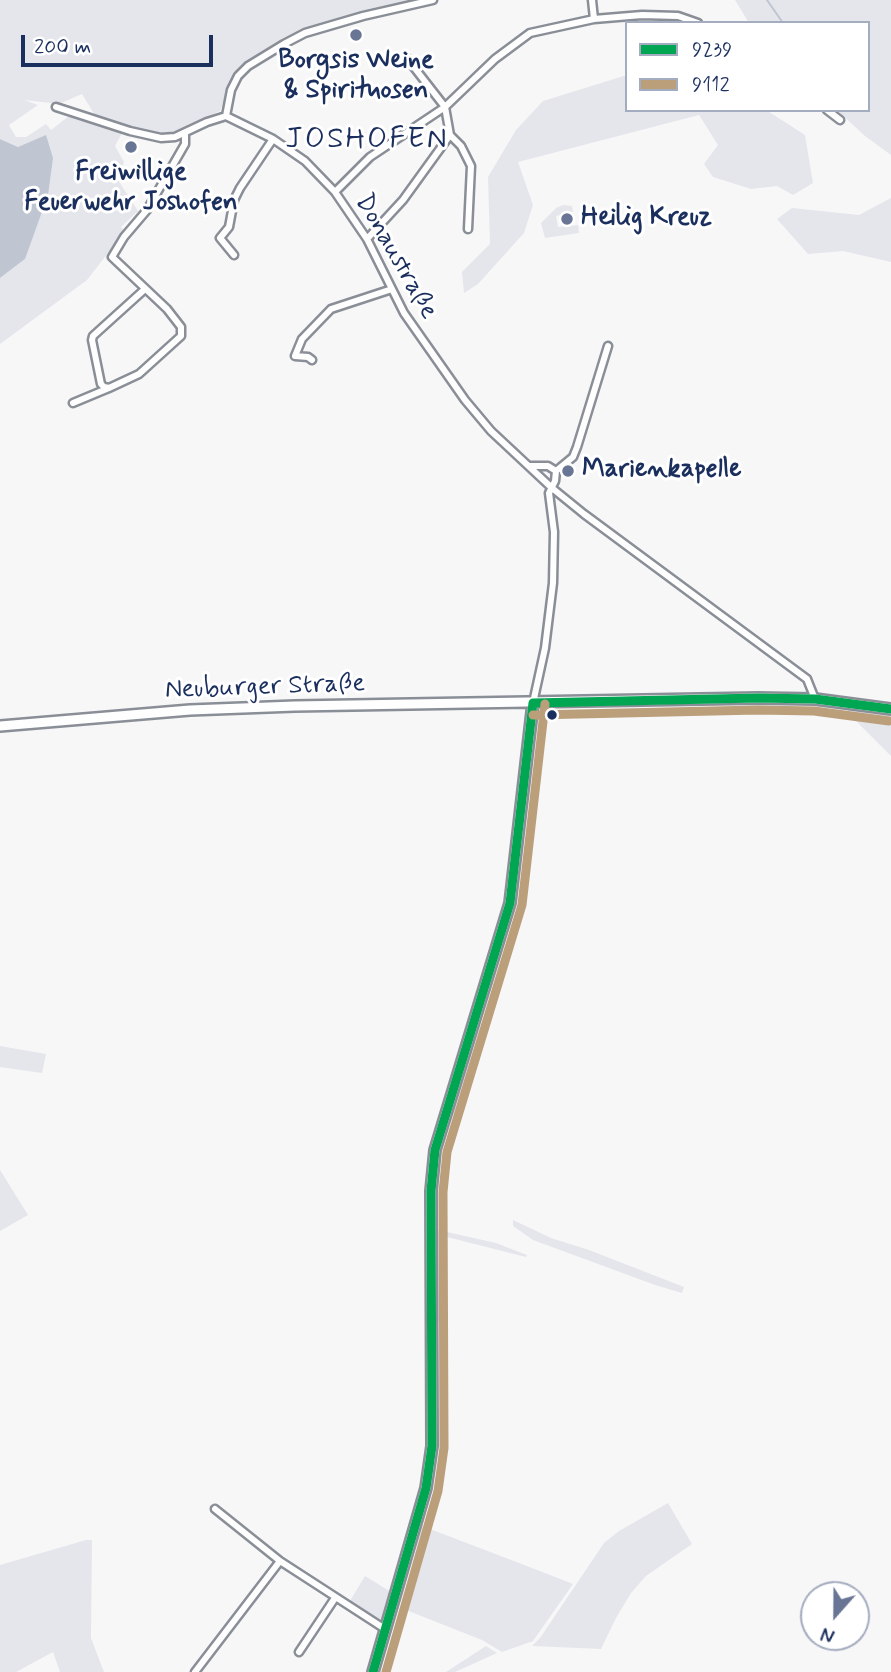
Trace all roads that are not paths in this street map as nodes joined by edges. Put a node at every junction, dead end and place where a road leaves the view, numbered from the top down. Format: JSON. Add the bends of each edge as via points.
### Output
{"nodes":[{"id":1,"x":433,"y":0,"type":"edge"},
{"id":2,"x":592,"y":0,"type":"edge"},
{"id":3,"x":594,"y":19,"type":"junction"},
{"id":4,"x":692,"y":21,"type":"edge"},
{"id":5,"x":406,"y":57,"type":"dead end"},
{"id":6,"x":56,"y":107,"type":"dead end"},
{"id":7,"x":445,"y":107,"type":"junction"},
{"id":8,"x":830,"y":112,"type":"edge"},
{"id":9,"x":226,"y":116,"type":"junction"},
{"id":10,"x":840,"y":120,"type":"dead end"},
{"id":11,"x":450,"y":135,"type":"junction"},
{"id":12,"x":185,"y":136,"type":"junction"},
{"id":13,"x":273,"y":139,"type":"junction"},
{"id":14,"x":335,"y":192,"type":"junction"},
{"id":15,"x":468,"y":229,"type":"dead end"},
{"id":16,"x":367,"y":239,"type":"junction"},
{"id":17,"x":234,"y":255,"type":"dead end"},
{"id":18,"x":145,"y":289,"type":"junction"},
{"id":19,"x":392,"y":289,"type":"junction"},
{"id":20,"x":608,"y":346,"type":"dead end"},
{"id":21,"x":312,"y":360,"type":"dead end"},
{"id":22,"x":108,"y":387,"type":"junction"},
{"id":23,"x":73,"y":403,"type":"dead end"},
{"id":24,"x":529,"y":466,"type":"junction"},
{"id":25,"x":556,"y":471,"type":"junction"},
{"id":26,"x":552,"y":488,"type":"junction"},
{"id":27,"x":815,"y":699,"type":"junction"},
{"id":28,"x":533,"y":703,"type":"junction"},
{"id":29,"x":891,"y":709,"type":"edge"},
{"id":30,"x":0,"y":726,"type":"edge"},
{"id":31,"x":215,"y":1509,"type":"dead end"},
{"id":32,"x":280,"y":1561,"type":"junction"},
{"id":33,"x":335,"y":1598,"type":"junction"},
{"id":34,"x":385,"y":1629,"type":"junction"},
{"id":35,"x":299,"y":1652,"type":"dead end"},
{"id":36,"x":195,"y":1672,"type":"edge"},
{"id":37,"x":373,"y":1672,"type":"edge"}],
"edges":[{"from":1,"to":9,"type":"street","via":[[352,19],[284,44],[238,75]]},
{"from":2,"to":3,"type":"street"},
{"from":3,"to":4,"type":"street","via":[[642,15]]},
{"from":3,"to":7,"type":"street","via":[[530,33]]},
{"from":5,"to":7,"type":"street"},
{"from":6,"to":12,"type":"street","via":[[161,138]]},
{"from":7,"to":11,"type":"street"},
{"from":7,"to":14,"type":"street","via":[[370,157]]},
{"from":8,"to":10,"type":"street"},
{"from":9,"to":12,"type":"street"},
{"from":9,"to":13,"type":"street","name":"Donaustraße"},
{"from":11,"to":15,"type":"street","via":[[471,166]]},
{"from":11,"to":16,"type":"street","via":[[403,200]]},
{"from":12,"to":18,"type":"street","via":[[185,144],[147,210],[112,254]]},
{"from":13,"to":14,"type":"street","name":"Donaustraße","via":[[305,161]]},
{"from":13,"to":17,"type":"street","via":[[240,188],[229,227],[220,238]]},
{"from":14,"to":16,"type":"street","name":"Donaustraße"},
{"from":16,"to":19,"type":"street","name":"Donaustraße"},
{"from":18,"to":22,"type":"street","via":[[93,336],[101,384]]},
{"from":18,"to":22,"type":"street","via":[[181,327],[181,336],[139,374]]},
{"from":19,"to":21,"type":"street","via":[[331,309],[302,339],[295,356]]},
{"from":19,"to":24,"type":"street","name":"Donaustraße","via":[[465,400]]},
{"from":20,"to":25,"type":"street","via":[[578,447]]},
{"from":22,"to":23,"type":"street"},
{"from":24,"to":25,"type":"street"},
{"from":24,"to":26,"type":"street","name":"Donaustraße"},
{"from":25,"to":26,"type":"street"},
{"from":26,"to":27,"type":"street","name":"Donaustraße","via":[[807,679]]},
{"from":26,"to":28,"type":"street","via":[[553,583]]},
{"from":27,"to":28,"type":"street","name":"Neuburger Straße"},
{"from":27,"to":29,"type":"street","name":"Neuburger Straße"},
{"from":28,"to":30,"type":"street","name":"Neuburger Straße","via":[[190,710]]},
{"from":28,"to":34,"type":"street","via":[[510,903],[435,1150],[432,1447],[426,1488]]},
{"from":31,"to":32,"type":"street"},
{"from":32,"to":33,"type":"street"},
{"from":32,"to":36,"type":"street"},
{"from":33,"to":34,"type":"street"},
{"from":33,"to":35,"type":"street"},
{"from":34,"to":37,"type":"street"}]}
